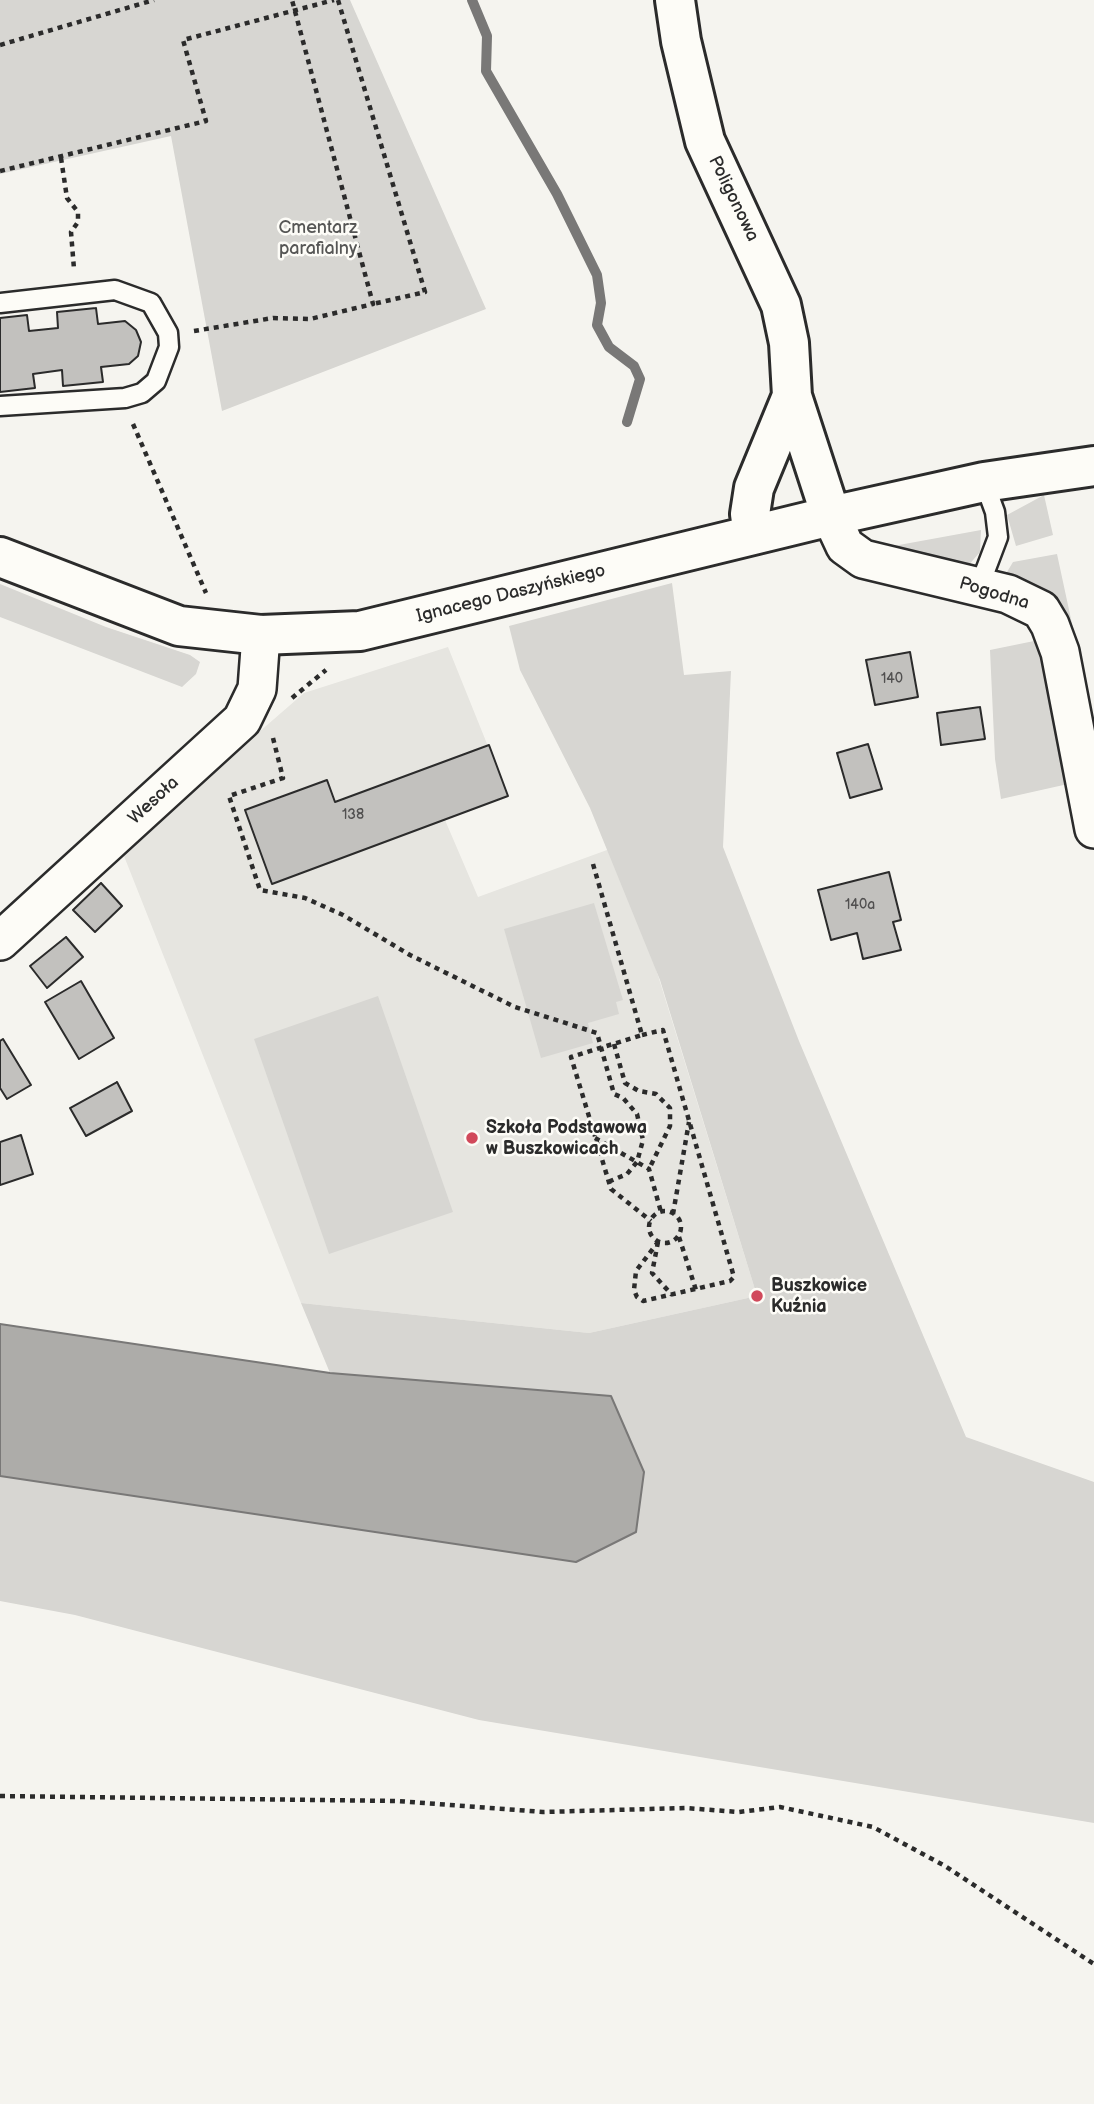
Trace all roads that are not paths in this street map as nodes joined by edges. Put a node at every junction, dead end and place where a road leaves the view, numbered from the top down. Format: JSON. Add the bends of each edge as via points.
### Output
{"nodes":[{"id":1,"x":675,"y":0,"type":"edge"},
{"id":2,"x":0,"y":303,"type":"edge"},
{"id":3,"x":792,"y":396,"type":"junction"},
{"id":4,"x":0,"y":406,"type":"edge"},
{"id":5,"x":1094,"y":466,"type":"edge"},
{"id":6,"x":984,"y":482,"type":"junction"},
{"id":7,"x":831,"y":516,"type":"junction"},
{"id":8,"x":753,"y":535,"type":"junction"},
{"id":9,"x":0,"y":557,"type":"edge"},
{"id":10,"x":979,"y":587,"type":"junction"},
{"id":11,"x":261,"y":635,"type":"junction"},
{"id":12,"x":1094,"y":829,"type":"edge"},
{"id":13,"x":0,"y":941,"type":"edge"}],
"edges":[{"from":1,"to":3,"type":"street","name":"Poligonowa","via":[[705,141],[781,305]]},
{"from":2,"to":4,"type":"lane","via":[[116,290],[142,298],[159,314],[169,335],[156,381],[142,393]]},
{"from":3,"to":7,"type":"street","name":"Poligonowa"},
{"from":3,"to":8,"type":"street","name":"Poligonowa","via":[[754,488]]},
{"from":5,"to":6,"type":"street","name":"Ignacego Daszyńskiego"},
{"from":6,"to":7,"type":"street","name":"Ignacego Daszyńskiego"},
{"from":6,"to":10,"type":"lane","via":[[998,537]]},
{"from":7,"to":8,"type":"street","name":"Ignacego Daszyńskiego"},
{"from":7,"to":10,"type":"street","name":"Pogodna","via":[[845,546],[863,559]]},
{"from":8,"to":11,"type":"street","name":"Ignacego Daszyńskiego","via":[[360,632]]},
{"from":9,"to":11,"type":"street","name":"Ignacego Daszyńskiego","via":[[179,626]]},
{"from":10,"to":12,"type":"street","name":"Pogodna","via":[[1026,601],[1041,610],[1051,625]]},
{"from":11,"to":13,"type":"street","name":"Wesoła","via":[[257,689],[243,720]]}]}
